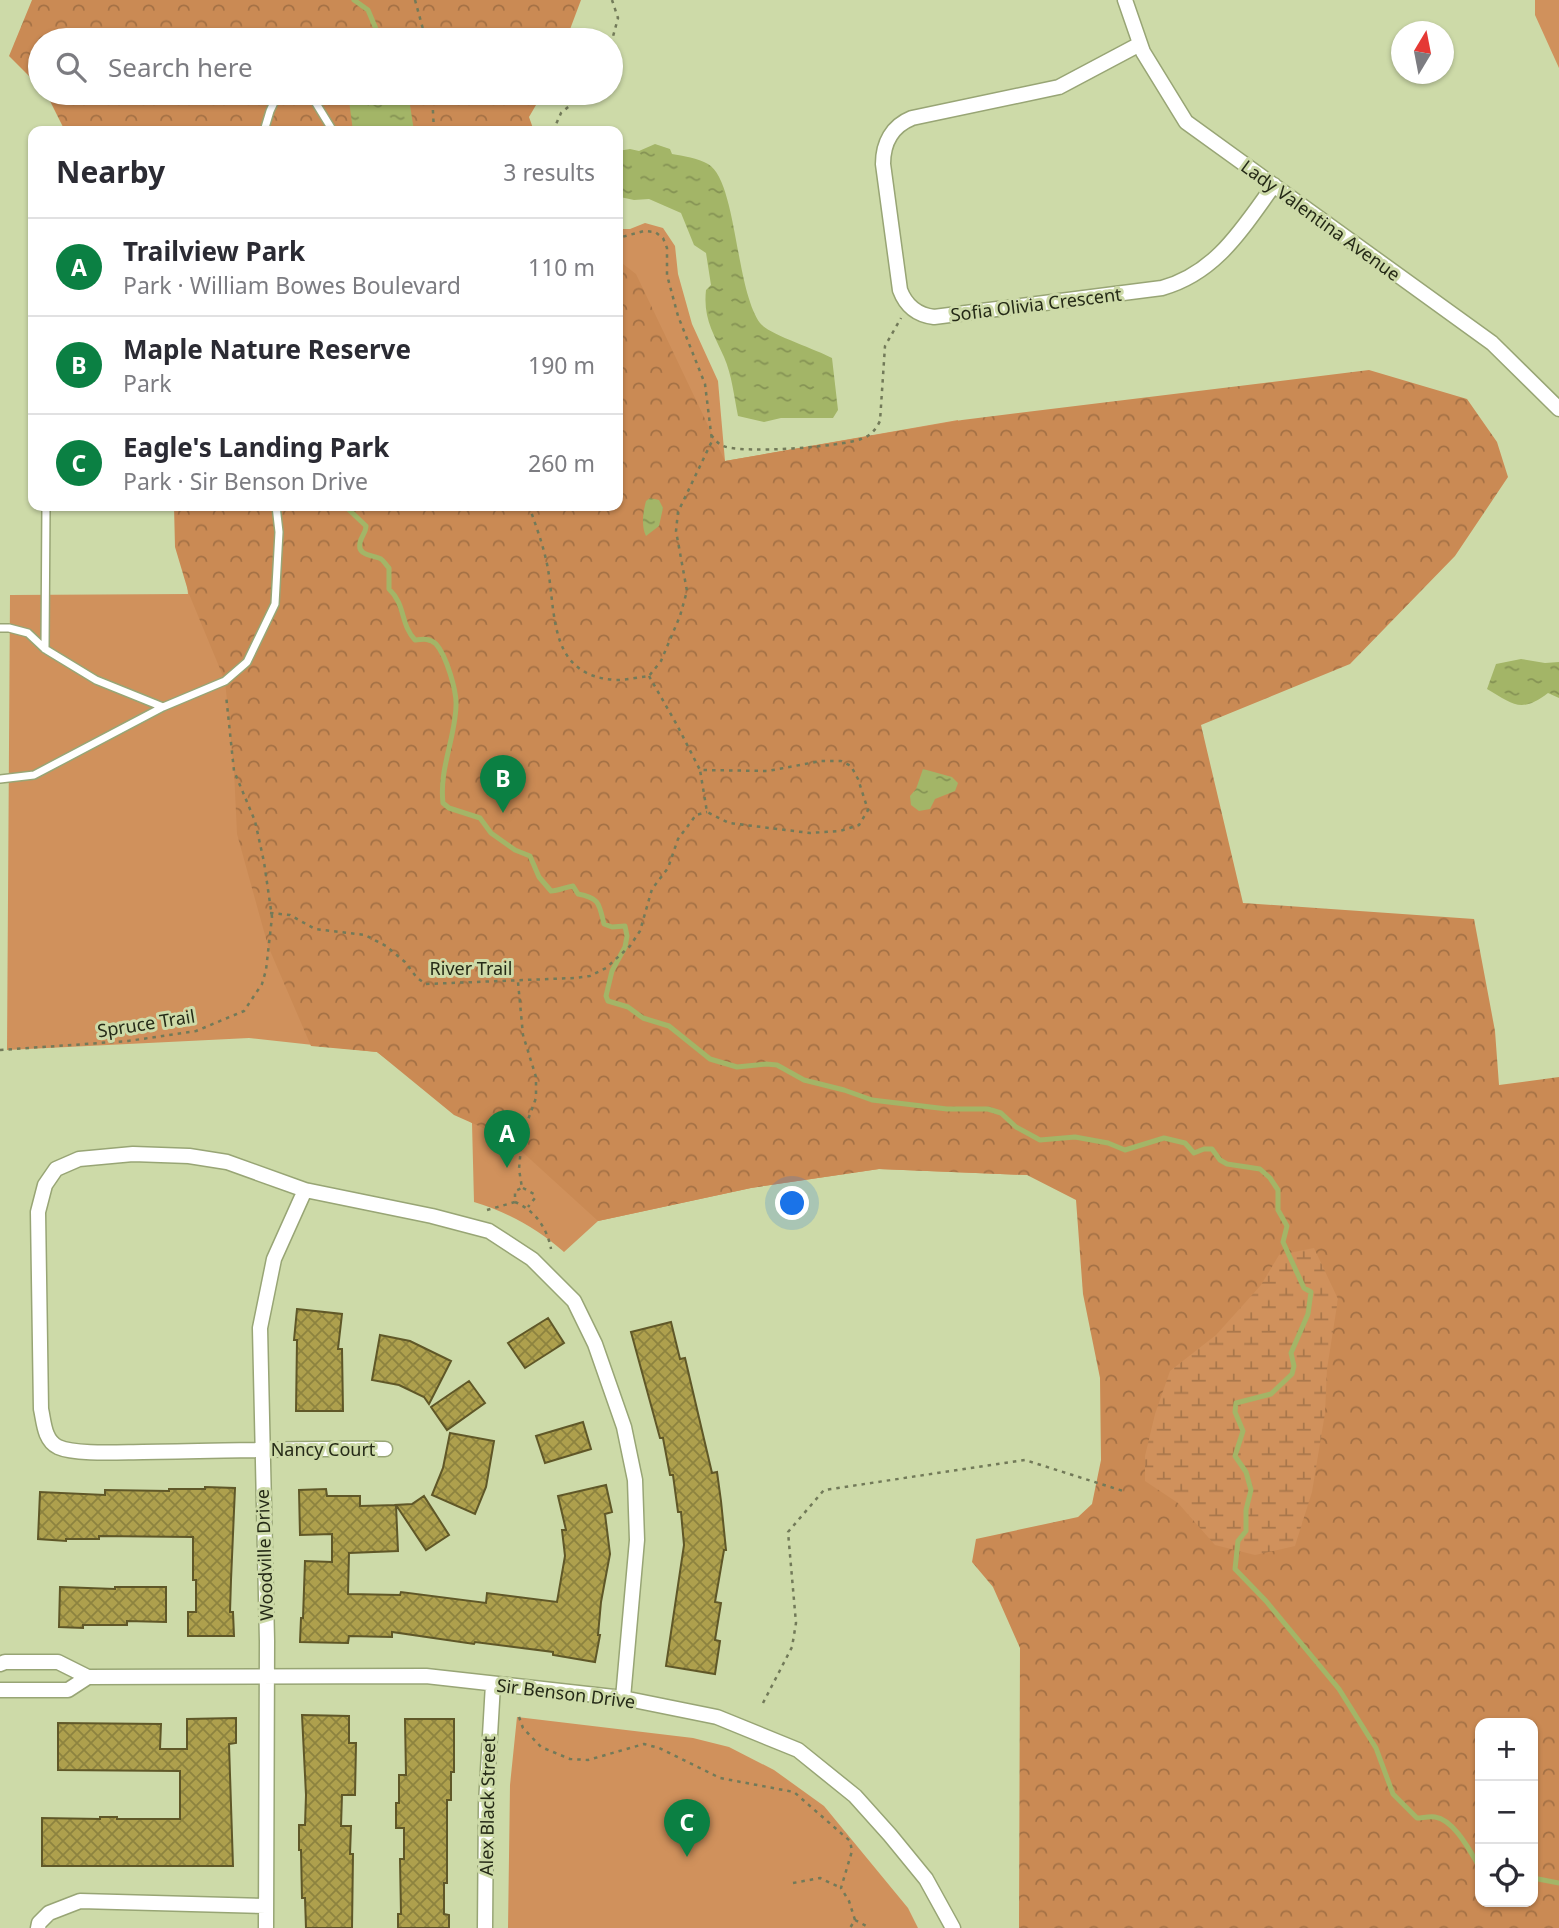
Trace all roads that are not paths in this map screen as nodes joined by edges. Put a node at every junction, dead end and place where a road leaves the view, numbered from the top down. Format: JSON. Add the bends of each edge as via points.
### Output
{"nodes":[{"id":1,"x":1125,"y":0,"type":"edge"},
{"id":2,"x":1140,"y":44,"type":"junction"},
{"id":3,"x":273,"y":105,"type":"edge"},
{"id":4,"x":317,"y":105,"type":"edge"},
{"id":5,"x":266,"y":126,"type":"edge"},
{"id":6,"x":330,"y":126,"type":"edge"},
{"id":7,"x":1273,"y":185,"type":"junction"},
{"id":8,"x":1559,"y":409,"type":"edge"},
{"id":9,"x":46,"y":511,"type":"edge"},
{"id":10,"x":277,"y":511,"type":"edge"},
{"id":11,"x":0,"y":628,"type":"edge"},
{"id":12,"x":45,"y":649,"type":"junction"},
{"id":13,"x":163,"y":707,"type":"junction"},
{"id":14,"x":0,"y":779,"type":"edge"},
{"id":15,"x":304,"y":1190,"type":"junction"},
{"id":16,"x":261,"y":1449,"type":"junction"},
{"id":17,"x":385,"y":1449,"type":"dead end"},
{"id":18,"x":0,"y":1664,"type":"edge"},
{"id":19,"x":88,"y":1676,"type":"junction"},
{"id":20,"x":266,"y":1677,"type":"junction"},
{"id":21,"x":493,"y":1684,"type":"junction"},
{"id":22,"x":0,"y":1690,"type":"edge"},
{"id":23,"x":623,"y":1698,"type":"junction"},
{"id":24,"x":266,"y":1906,"type":"junction"},
{"id":25,"x":38,"y":1928,"type":"edge"},
{"id":26,"x":265,"y":1928,"type":"edge"},
{"id":27,"x":485,"y":1928,"type":"edge"},
{"id":28,"x":953,"y":1928,"type":"edge"}],
"edges":[{"from":1,"to":2,"type":"street","name":"Lady Valentina Avenue"},
{"from":2,"to":7,"type":"street","name":"Lady Valentina Avenue","via":[[1186,122]]},
{"from":2,"to":7,"type":"street","name":"Sofia Olivia Crescent","via":[[1059,87],[912,118],[893,131],[883,164],[900,290],[909,306],[934,317],[1177,284],[1221,255]]},
{"from":3,"to":5,"type":"lane"},
{"from":4,"to":6,"type":"lane"},
{"from":7,"to":8,"type":"street","name":"Lady Valentina Avenue","via":[[1492,343]]},
{"from":9,"to":12,"type":"lane"},
{"from":10,"to":13,"type":"lane","via":[[275,604],[247,662],[225,681]]},
{"from":11,"to":12,"type":"lane","via":[[28,634]]},
{"from":12,"to":13,"type":"lane","via":[[96,680]]},
{"from":13,"to":14,"type":"lane","via":[[34,775]]},
{"from":15,"to":16,"type":"street","name":"Woodville Drive","via":[[274,1259],[260,1328]]},
{"from":15,"to":16,"type":"street","name":"Nancy Court","via":[[227,1162],[189,1156],[79,1159],[56,1169],[45,1185],[38,1212],[41,1409],[46,1436],[57,1446],[104,1452]]},
{"from":15,"to":23,"type":"street","name":"Nancy Court","via":[[489,1231],[532,1259],[574,1301],[620,1415],[635,1480],[637,1540]]},
{"from":16,"to":17,"type":"street","name":"Nancy Court"},
{"from":16,"to":20,"type":"street","name":"Woodville Drive"},
{"from":18,"to":19,"type":"street","name":"Sir Benson Drive","via":[[58,1662]]},
{"from":19,"to":20,"type":"street","name":"Sir Benson Drive"},
{"from":19,"to":22,"type":"street","name":"Sir Benson Drive","via":[[68,1690]]},
{"from":20,"to":21,"type":"street","name":"Sir Benson Drive","via":[[426,1676]]},
{"from":20,"to":24,"type":"street","name":"Woodville Drive"},
{"from":21,"to":23,"type":"street","name":"Sir Benson Drive"},
{"from":21,"to":27,"type":"street","name":"Alex Black Street"},
{"from":23,"to":28,"type":"street","name":"Sir Benson Drive","via":[[717,1717],[798,1750],[855,1796],[890,1835],[926,1879]]},
{"from":24,"to":25,"type":"street","via":[[80,1901],[49,1913]]},
{"from":24,"to":26,"type":"street","name":"Woodville Drive"}]}
